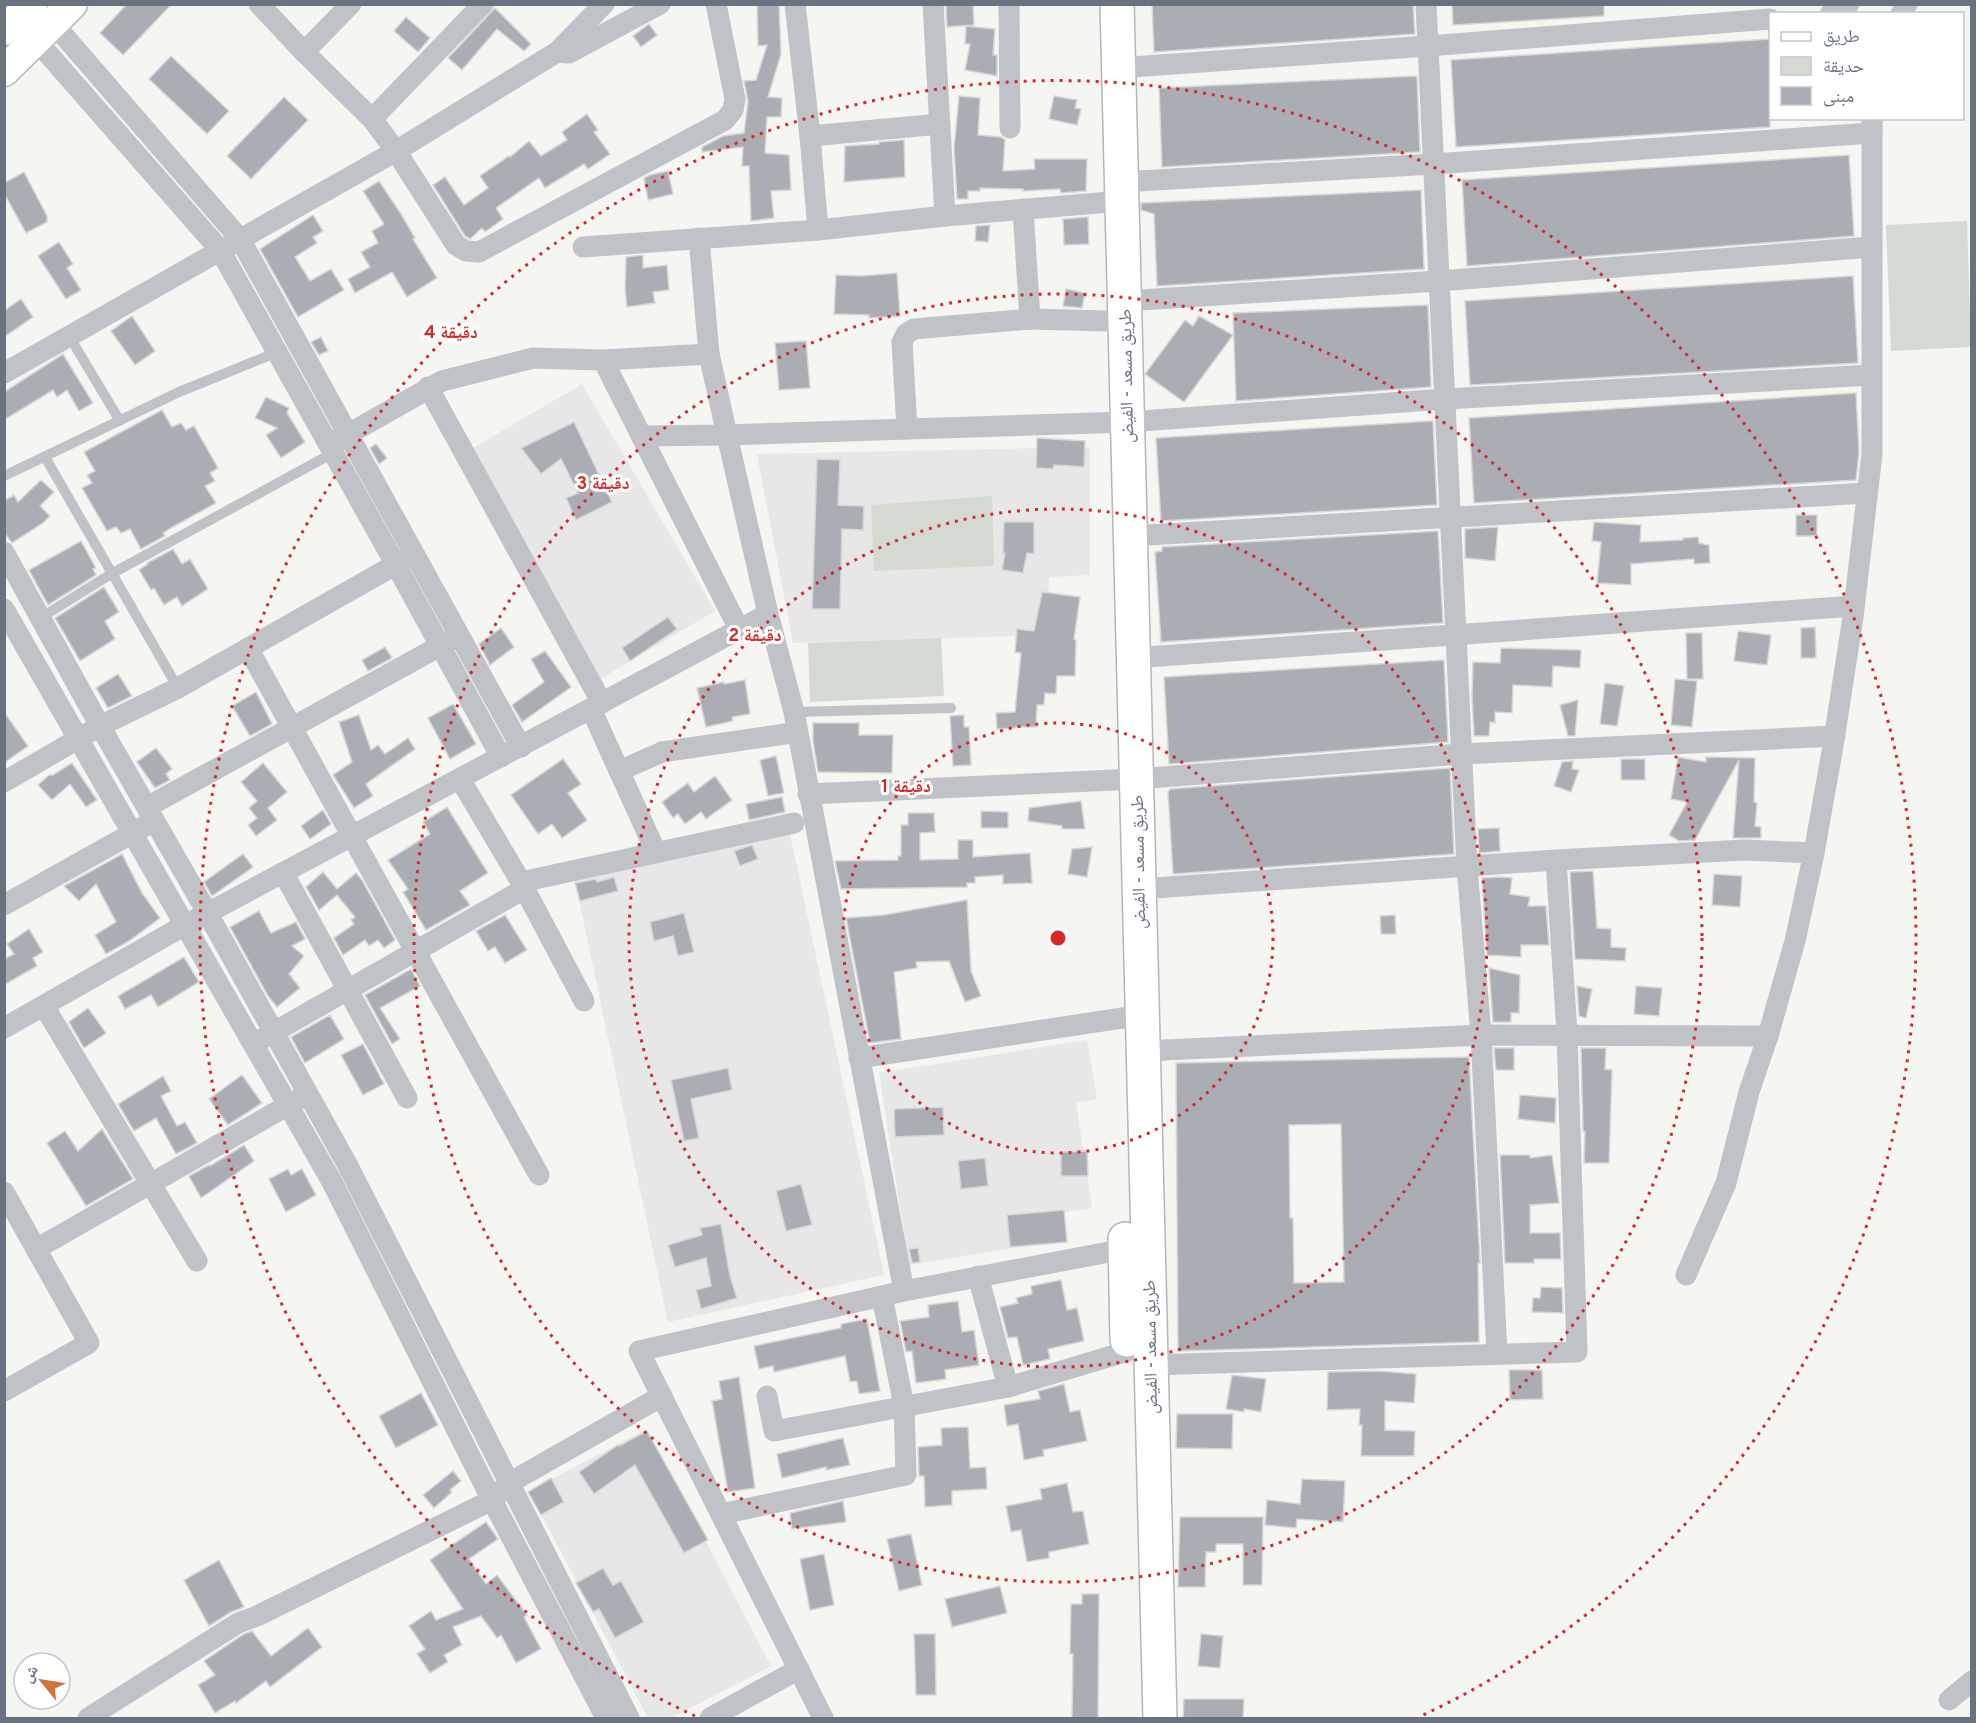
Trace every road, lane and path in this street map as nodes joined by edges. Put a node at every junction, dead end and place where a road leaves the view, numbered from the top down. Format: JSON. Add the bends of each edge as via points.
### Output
{"nodes":[{"id":1,"x":259,"y":4,"type":"edge"},
{"id":2,"x":351,"y":4,"type":"edge"},
{"id":3,"x":483,"y":4,"type":"edge"},
{"id":4,"x":604,"y":4,"type":"edge"},
{"id":5,"x":660,"y":4,"type":"edge"},
{"id":6,"x":716,"y":4,"type":"edge"},
{"id":7,"x":795,"y":4,"type":"edge"},
{"id":8,"x":933,"y":4,"type":"edge"},
{"id":9,"x":1009,"y":4,"type":"edge"},
{"id":10,"x":1101,"y":4,"type":"edge"},
{"id":11,"x":1117,"y":4,"type":"edge"},
{"id":12,"x":1426,"y":4,"type":"edge"},
{"id":13,"x":1849,"y":4,"type":"edge"},
{"id":14,"x":1832,"y":12,"type":"edge"},
{"id":15,"x":48,"y":18,"type":"edge"},
{"id":16,"x":1769,"y":19,"type":"edge"},
{"id":17,"x":4,"y":30,"type":"edge"},
{"id":18,"x":1428,"y":46,"type":"junction"},
{"id":19,"x":304,"y":52,"type":"junction"},
{"id":20,"x":557,"y":52,"type":"junction"},
{"id":21,"x":1118,"y":68,"type":"junction"},
{"id":22,"x":4,"y":71,"type":"edge"},
{"id":23,"x":372,"y":119,"type":"junction"},
{"id":24,"x":940,"y":124,"type":"junction"},
{"id":25,"x":1872,"y":126,"type":"edge"},
{"id":26,"x":1010,"y":128,"type":"dead end"},
{"id":27,"x":810,"y":136,"type":"junction"},
{"id":28,"x":396,"y":151,"type":"junction"},
{"id":29,"x":1434,"y":164,"type":"junction"},
{"id":30,"x":1115,"y":195,"type":"junction"},
{"id":31,"x":1023,"y":209,"type":"junction"},
{"id":32,"x":945,"y":216,"type":"junction"},
{"id":33,"x":818,"y":230,"type":"junction"},
{"id":34,"x":240,"y":238,"type":"junction"},
{"id":35,"x":699,"y":238,"type":"junction"},
{"id":36,"x":583,"y":247,"type":"dead end"},
{"id":37,"x":1872,"y":247,"type":"junction"},
{"id":38,"x":220,"y":250,"type":"junction"},
{"id":39,"x":1439,"y":281,"type":"junction"},
{"id":40,"x":1115,"y":311,"type":"junction"},
{"id":41,"x":1030,"y":319,"type":"junction"},
{"id":42,"x":69,"y":336,"type":"junction"},
{"id":43,"x":298,"y":344,"type":"junction"},
{"id":44,"x":277,"y":352,"type":"junction"},
{"id":45,"x":709,"y":354,"type":"junction"},
{"id":46,"x":603,"y":360,"type":"junction"},
{"id":47,"x":4,"y":373,"type":"edge"},
{"id":48,"x":1871,"y":375,"type":"junction"},
{"id":49,"x":428,"y":387,"type":"junction"},
{"id":50,"x":1445,"y":399,"type":"junction"},
{"id":51,"x":120,"y":421,"type":"junction"},
{"id":52,"x":1117,"y":422,"type":"junction"},
{"id":53,"x":907,"y":429,"type":"junction"},
{"id":54,"x":348,"y":435,"type":"junction"},
{"id":55,"x":727,"y":435,"type":"junction"},
{"id":56,"x":641,"y":436,"type":"junction"},
{"id":57,"x":331,"y":449,"type":"junction"},
{"id":58,"x":45,"y":457,"type":"junction"},
{"id":59,"x":4,"y":476,"type":"edge"},
{"id":60,"x":1867,"y":493,"type":"junction"},
{"id":61,"x":1450,"y":517,"type":"junction"},
{"id":62,"x":1130,"y":536,"type":"junction"},
{"id":63,"x":4,"y":552,"type":"edge"},
{"id":64,"x":405,"y":559,"type":"junction"},
{"id":65,"x":111,"y":574,"type":"junction"},
{"id":66,"x":1854,"y":606,"type":"junction"},
{"id":67,"x":768,"y":614,"type":"junction"},
{"id":68,"x":42,"y":617,"type":"junction"},
{"id":69,"x":8,"y":622,"type":"edge"},
{"id":70,"x":739,"y":629,"type":"junction"},
{"id":71,"x":1456,"y":634,"type":"junction"},
{"id":72,"x":459,"y":636,"type":"junction"},
{"id":73,"x":440,"y":646,"type":"junction"},
{"id":74,"x":248,"y":648,"type":"junction"},
{"id":75,"x":1133,"y":658,"type":"junction"},
{"id":76,"x":178,"y":688,"type":"junction"},
{"id":77,"x":597,"y":706,"type":"junction"},
{"id":78,"x":951,"y":708,"type":"dead end"},
{"id":79,"x":796,"y":722,"type":"junction"},
{"id":80,"x":100,"y":726,"type":"junction"},
{"id":81,"x":292,"y":728,"type":"junction"},
{"id":82,"x":1835,"y":736,"type":"junction"},
{"id":83,"x":77,"y":739,"type":"junction"},
{"id":84,"x":521,"y":747,"type":"junction"},
{"id":85,"x":1462,"y":754,"type":"junction"},
{"id":86,"x":501,"y":757,"type":"junction"},
{"id":87,"x":619,"y":771,"type":"junction"},
{"id":88,"x":460,"y":779,"type":"junction"},
{"id":89,"x":1126,"y":780,"type":"junction"},
{"id":90,"x":4,"y":782,"type":"edge"},
{"id":91,"x":808,"y":794,"type":"junction"},
{"id":92,"x":151,"y":814,"type":"junction"},
{"id":93,"x":794,"y":822,"type":"dead end"},
{"id":94,"x":132,"y":833,"type":"junction"},
{"id":95,"x":352,"y":836,"type":"junction"},
{"id":96,"x":656,"y":852,"type":"junction"},
{"id":97,"x":1814,"y":853,"type":"junction"},
{"id":98,"x":1556,"y":860,"type":"junction"},
{"id":99,"x":1467,"y":867,"type":"junction"},
{"id":100,"x":284,"y":874,"type":"junction"},
{"id":101,"x":522,"y":885,"type":"junction"},
{"id":102,"x":1139,"y":889,"type":"junction"},
{"id":103,"x":4,"y":905,"type":"edge"},
{"id":104,"x":208,"y":914,"type":"junction"},
{"id":105,"x":185,"y":926,"type":"junction"},
{"id":106,"x":416,"y":952,"type":"junction"},
{"id":107,"x":348,"y":990,"type":"junction"},
{"id":108,"x":584,"y":1002,"type":"dead end"},
{"id":109,"x":44,"y":1005,"type":"junction"},
{"id":110,"x":1131,"y":1016,"type":"junction"},
{"id":111,"x":4,"y":1028,"type":"edge"},
{"id":112,"x":273,"y":1032,"type":"junction"},
{"id":113,"x":1567,"y":1034,"type":"junction"},
{"id":114,"x":1481,"y":1035,"type":"junction"},
{"id":115,"x":1768,"y":1036,"type":"junction"},
{"id":116,"x":254,"y":1043,"type":"junction"},
{"id":117,"x":1143,"y":1051,"type":"junction"},
{"id":118,"x":859,"y":1058,"type":"junction"},
{"id":119,"x":307,"y":1094,"type":"junction"},
{"id":120,"x":407,"y":1098,"type":"dead end"},
{"id":121,"x":288,"y":1105,"type":"junction"},
{"id":122,"x":539,"y":1174,"type":"dead end"},
{"id":123,"x":151,"y":1183,"type":"junction"},
{"id":124,"x":4,"y":1192,"type":"edge"},
{"id":125,"x":1136,"y":1246,"type":"junction"},
{"id":126,"x":36,"y":1250,"type":"junction"},
{"id":127,"x":197,"y":1262,"type":"dead end"},
{"id":128,"x":1686,"y":1275,"type":"dead end"},
{"id":129,"x":978,"y":1276,"type":"junction"},
{"id":130,"x":904,"y":1291,"type":"junction"},
{"id":131,"x":882,"y":1296,"type":"junction"},
{"id":132,"x":1497,"y":1353,"type":"junction"},
{"id":133,"x":1139,"y":1358,"type":"junction"},
{"id":134,"x":1008,"y":1387,"type":"junction"},
{"id":135,"x":4,"y":1391,"type":"edge"},
{"id":136,"x":662,"y":1396,"type":"junction"},
{"id":137,"x":767,"y":1396,"type":"dead end"},
{"id":138,"x":904,"y":1406,"type":"junction"},
{"id":139,"x":509,"y":1483,"type":"junction"},
{"id":140,"x":492,"y":1500,"type":"junction"},
{"id":141,"x":721,"y":1514,"type":"junction"},
{"id":142,"x":799,"y":1669,"type":"junction"},
{"id":143,"x":1971,"y":1681,"type":"edge"},
{"id":144,"x":1949,"y":1700,"type":"dead end"},
{"id":145,"x":88,"y":1719,"type":"edge"},
{"id":146,"x":606,"y":1719,"type":"edge"},
{"id":147,"x":629,"y":1719,"type":"edge"},
{"id":148,"x":710,"y":1719,"type":"edge"},
{"id":149,"x":823,"y":1719,"type":"edge"},
{"id":150,"x":1140,"y":1719,"type":"edge"},
{"id":151,"x":1160,"y":1719,"type":"edge"}],
"edges":[{"from":1,"to":19,"type":"street"},
{"from":2,"to":19,"type":"street"},
{"from":3,"to":23,"type":"street"},
{"from":4,"to":20,"type":"street"},
{"from":5,"to":20,"type":"street","via":[[569,53]]},
{"from":6,"to":28,"type":"street","via":[[735,99],[725,120],[479,252],[456,245]]},
{"from":7,"to":27,"type":"street"},
{"from":8,"to":24,"type":"street"},
{"from":9,"to":26,"type":"street"},
{"from":10,"to":30,"type":"main road","name":"طريق مسعد - الفيض"},
{"from":11,"to":21,"type":"main road","name":"طريق مسعد - الفيض"},
{"from":12,"to":18,"type":"street"},
{"from":13,"to":14,"type":"street"},
{"from":15,"to":17,"type":"main road"},
{"from":15,"to":22,"type":"main road"},
{"from":15,"to":34,"type":"street"},
{"from":15,"to":38,"type":"street"},
{"from":16,"to":18,"type":"street"},
{"from":18,"to":21,"type":"street"},
{"from":18,"to":29,"type":"street"},
{"from":19,"to":23,"type":"street"},
{"from":20,"to":28,"type":"street"},
{"from":21,"to":30,"type":"main road","name":"طريق مسعد - الفيض"},
{"from":23,"to":28,"type":"street"},
{"from":24,"to":27,"type":"street"},
{"from":24,"to":32,"type":"street"},
{"from":25,"to":29,"type":"street"},
{"from":25,"to":37,"type":"street"},
{"from":27,"to":33,"type":"street"},
{"from":28,"to":34,"type":"street"},
{"from":29,"to":30,"type":"street"},
{"from":29,"to":39,"type":"street"},
{"from":30,"to":31,"type":"street"},
{"from":30,"to":40,"type":"main road","name":"طريق مسعد - الفيض"},
{"from":31,"to":32,"type":"street"},
{"from":31,"to":41,"type":"street"},
{"from":32,"to":33,"type":"street"},
{"from":33,"to":35,"type":"street"},
{"from":34,"to":38,"type":"street"},
{"from":34,"to":43,"type":"street"},
{"from":35,"to":36,"type":"street"},
{"from":35,"to":45,"type":"street"},
{"from":37,"to":39,"type":"street"},
{"from":37,"to":48,"type":"street"},
{"from":38,"to":42,"type":"street"},
{"from":38,"to":44,"type":"street"},
{"from":39,"to":40,"type":"street"},
{"from":39,"to":50,"type":"street"},
{"from":40,"to":41,"type":"street"},
{"from":40,"to":52,"type":"main road","name":"طريق مسعد - الفيض"},
{"from":41,"to":53,"type":"street","via":[[909,331],[902,342]]},
{"from":42,"to":47,"type":"street"},
{"from":42,"to":51,"type":"lane"},
{"from":43,"to":44,"type":"lane"},
{"from":43,"to":54,"type":"street"},
{"from":44,"to":51,"type":"lane"},
{"from":44,"to":57,"type":"street"},
{"from":45,"to":46,"type":"street"},
{"from":45,"to":55,"type":"street"},
{"from":46,"to":49,"type":"street","via":[[533,358]]},
{"from":46,"to":56,"type":"street"},
{"from":48,"to":50,"type":"street"},
{"from":48,"to":60,"type":"street","via":[[1872,454]]},
{"from":49,"to":54,"type":"street"},
{"from":49,"to":77,"type":"street"},
{"from":50,"to":52,"type":"street"},
{"from":50,"to":61,"type":"street"},
{"from":51,"to":58,"type":"lane"},
{"from":52,"to":53,"type":"street"},
{"from":52,"to":62,"type":"main road","name":"طريق مسعد - الفيض"},
{"from":52,"to":89,"type":"main road","name":"طريق مسعد - الفيض"},
{"from":53,"to":55,"type":"street"},
{"from":54,"to":57,"type":"street"},
{"from":54,"to":64,"type":"street"},
{"from":55,"to":56,"type":"street"},
{"from":55,"to":67,"type":"street"},
{"from":56,"to":70,"type":"street"},
{"from":57,"to":64,"type":"street"},
{"from":57,"to":65,"type":"lane"},
{"from":58,"to":59,"type":"lane"},
{"from":58,"to":65,"type":"lane"},
{"from":60,"to":61,"type":"street"},
{"from":60,"to":66,"type":"street"},
{"from":61,"to":62,"type":"street"},
{"from":61,"to":71,"type":"street"},
{"from":62,"to":75,"type":"main road","name":"طريق مسعد - الفيض"},
{"from":63,"to":68,"type":"street"},
{"from":64,"to":72,"type":"street"},
{"from":64,"to":73,"type":"street"},
{"from":64,"to":74,"type":"street"},
{"from":65,"to":68,"type":"lane"},
{"from":65,"to":76,"type":"lane"},
{"from":66,"to":71,"type":"street"},
{"from":66,"to":82,"type":"street"},
{"from":67,"to":70,"type":"street"},
{"from":67,"to":79,"type":"street"},
{"from":68,"to":69,"type":"street"},
{"from":68,"to":80,"type":"street"},
{"from":69,"to":83,"type":"street"},
{"from":70,"to":77,"type":"street"},
{"from":71,"to":75,"type":"street"},
{"from":71,"to":85,"type":"street"},
{"from":72,"to":73,"type":"street"},
{"from":72,"to":84,"type":"street"},
{"from":73,"to":81,"type":"street"},
{"from":73,"to":86,"type":"street"},
{"from":74,"to":76,"type":"street"},
{"from":74,"to":81,"type":"street"},
{"from":75,"to":89,"type":"main road","name":"طريق مسعد - الفيض"},
{"from":76,"to":80,"type":"street"},
{"from":77,"to":84,"type":"street"},
{"from":77,"to":87,"type":"street"},
{"from":78,"to":79,"type":"lane"},
{"from":79,"to":87,"type":"street","via":[[662,752]]},
{"from":79,"to":91,"type":"street"},
{"from":80,"to":83,"type":"street"},
{"from":80,"to":92,"type":"street"},
{"from":81,"to":92,"type":"street"},
{"from":81,"to":95,"type":"street"},
{"from":82,"to":85,"type":"street"},
{"from":82,"to":97,"type":"street"},
{"from":83,"to":90,"type":"street"},
{"from":83,"to":94,"type":"street"},
{"from":84,"to":86,"type":"street"},
{"from":85,"to":89,"type":"street"},
{"from":85,"to":99,"type":"street"},
{"from":86,"to":88,"type":"street"},
{"from":87,"to":96,"type":"street"},
{"from":88,"to":95,"type":"street"},
{"from":88,"to":101,"type":"street"},
{"from":89,"to":91,"type":"street"},
{"from":89,"to":102,"type":"main road","name":"طريق مسعد - الفيض"},
{"from":89,"to":110,"type":"main road","name":"طريق مسعد - الفيض"},
{"from":91,"to":118,"type":"street"},
{"from":92,"to":94,"type":"street"},
{"from":92,"to":104,"type":"street"},
{"from":93,"to":96,"type":"street"},
{"from":94,"to":103,"type":"street"},
{"from":94,"to":105,"type":"street"},
{"from":95,"to":100,"type":"street"},
{"from":95,"to":106,"type":"street"},
{"from":96,"to":101,"type":"street"},
{"from":97,"to":98,"type":"street","via":[[1745,850]]},
{"from":97,"to":115,"type":"street"},
{"from":98,"to":99,"type":"street"},
{"from":98,"to":113,"type":"street"},
{"from":99,"to":102,"type":"street"},
{"from":99,"to":114,"type":"street"},
{"from":100,"to":104,"type":"street"},
{"from":100,"to":107,"type":"street"},
{"from":101,"to":106,"type":"street"},
{"from":101,"to":108,"type":"street"},
{"from":102,"to":110,"type":"main road","name":"طريق مسعد - الفيض"},
{"from":104,"to":105,"type":"street"},
{"from":104,"to":112,"type":"street"},
{"from":105,"to":109,"type":"street"},
{"from":105,"to":116,"type":"street"},
{"from":106,"to":107,"type":"street"},
{"from":106,"to":122,"type":"street"},
{"from":107,"to":112,"type":"street"},
{"from":107,"to":120,"type":"street"},
{"from":109,"to":111,"type":"street"},
{"from":109,"to":123,"type":"street"},
{"from":110,"to":117,"type":"main road","name":"طريق مسعد - الفيض"},
{"from":110,"to":118,"type":"street"},
{"from":110,"to":125,"type":"main road","name":"طريق مسعد - الفيض"},
{"from":112,"to":116,"type":"street"},
{"from":112,"to":119,"type":"street"},
{"from":113,"to":114,"type":"street"},
{"from":113,"to":115,"type":"street"},
{"from":113,"to":132,"type":"street","via":[[1577,1352]]},
{"from":114,"to":117,"type":"street"},
{"from":114,"to":132,"type":"street"},
{"from":115,"to":128,"type":"street","via":[[1726,1183]]},
{"from":116,"to":121,"type":"street"},
{"from":117,"to":125,"type":"main road","name":"طريق مسعد - الفيض"},
{"from":118,"to":130,"type":"street"},
{"from":119,"to":121,"type":"street"},
{"from":119,"to":139,"type":"street","via":[[347,1164]]},
{"from":121,"to":123,"type":"street"},
{"from":121,"to":140,"type":"street","via":[[332,1182]]},
{"from":123,"to":126,"type":"street"},
{"from":123,"to":127,"type":"street"},
{"from":124,"to":126,"type":"street"},
{"from":125,"to":129,"type":"street"},
{"from":125,"to":133,"type":"main road","name":"طريق مسعد - الفيض"},
{"from":126,"to":135,"type":"street","via":[[89,1343]]},
{"from":129,"to":130,"type":"street"},
{"from":129,"to":134,"type":"street"},
{"from":130,"to":131,"type":"street"},
{"from":131,"to":136,"type":"street","via":[[639,1351]]},
{"from":131,"to":138,"type":"street"},
{"from":132,"to":133,"type":"street"},
{"from":133,"to":134,"type":"street"},
{"from":133,"to":150,"type":"main road","name":"طريق مسعد - الفيض"},
{"from":133,"to":151,"type":"main road","name":"طريق مسعد - الفيض"},
{"from":134,"to":138,"type":"street"},
{"from":136,"to":139,"type":"street"},
{"from":136,"to":141,"type":"street"},
{"from":137,"to":138,"type":"street","via":[[774,1431]]},
{"from":138,"to":141,"type":"street","via":[[906,1475]]},
{"from":139,"to":140,"type":"street"},
{"from":139,"to":147,"type":"street"},
{"from":140,"to":145,"type":"street","via":[[238,1623]]},
{"from":140,"to":146,"type":"street"},
{"from":141,"to":142,"type":"street"},
{"from":142,"to":148,"type":"street"},
{"from":142,"to":149,"type":"street"},
{"from":143,"to":144,"type":"street"}]}
